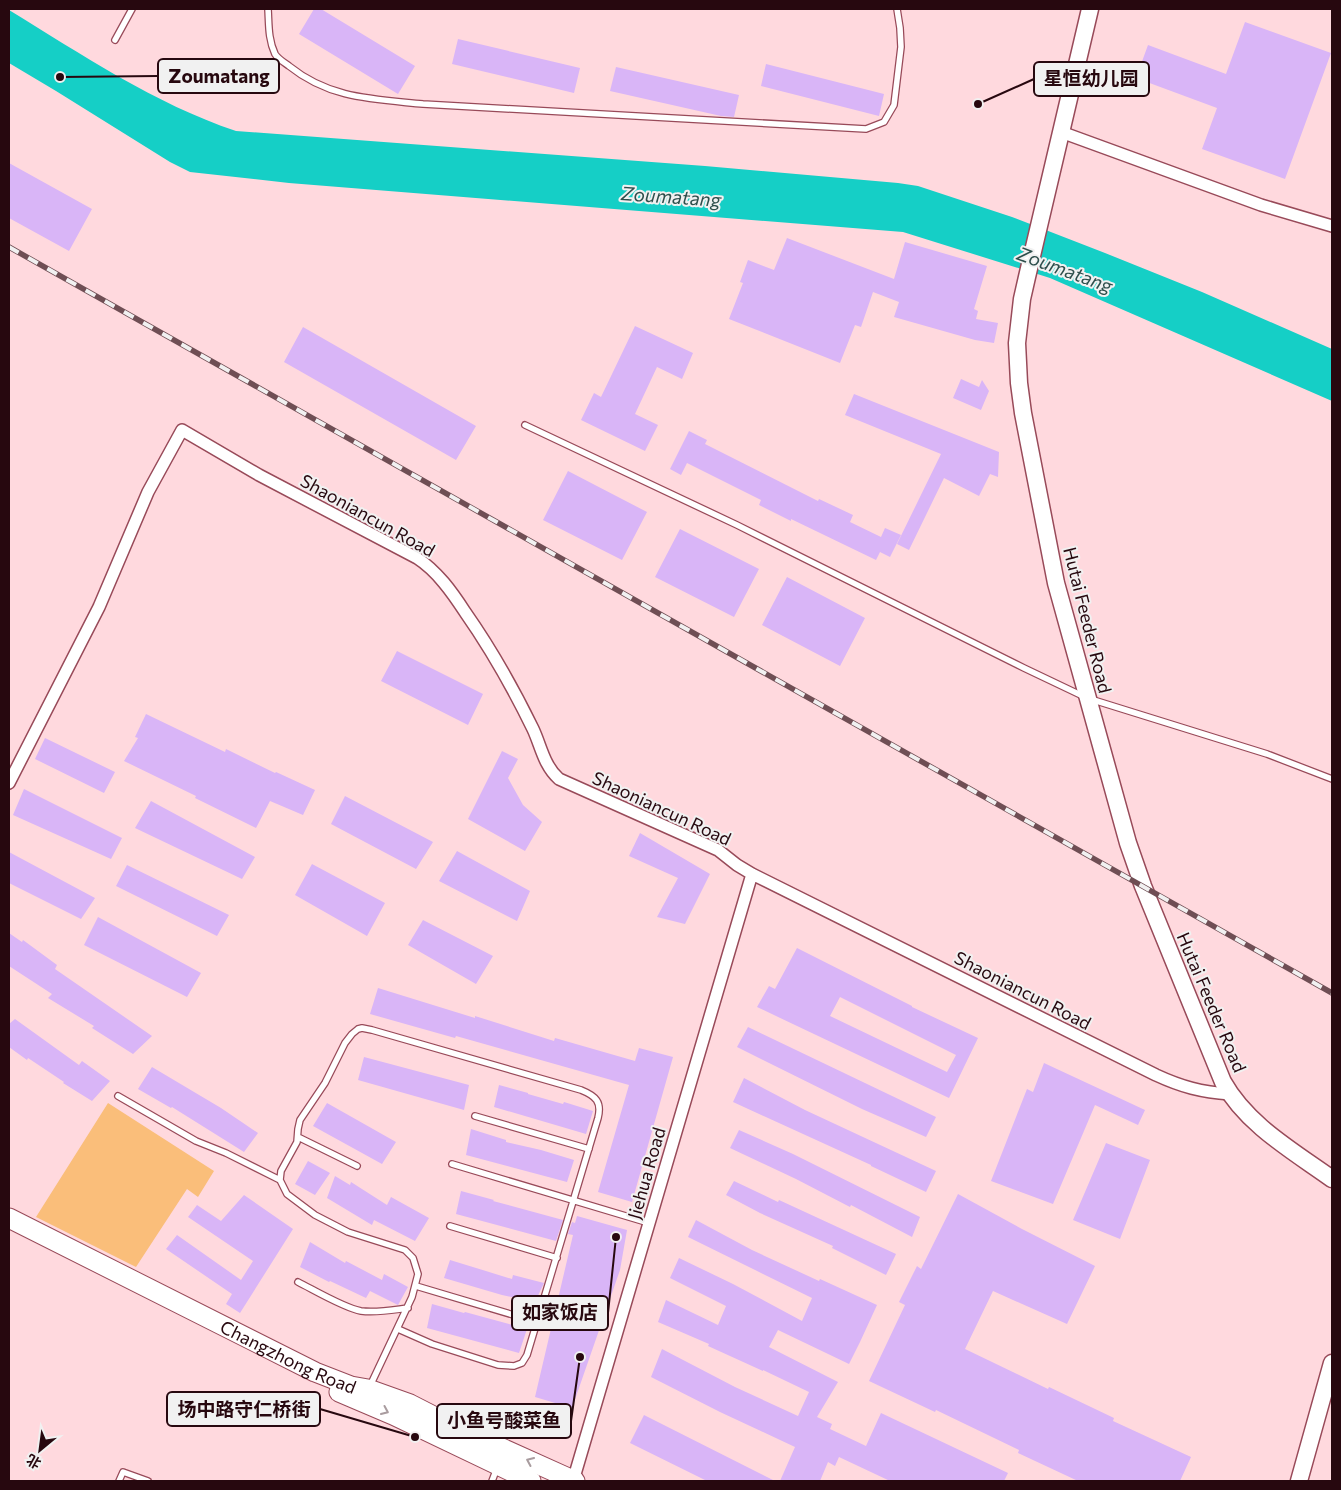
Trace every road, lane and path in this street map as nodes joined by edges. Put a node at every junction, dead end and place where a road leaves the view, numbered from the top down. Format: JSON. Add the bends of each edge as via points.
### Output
{"nodes":[{"id":1,"x":132,"y":9,"type":"edge"},
{"id":2,"x":268,"y":9,"type":"edge"},
{"id":3,"x":897,"y":9,"type":"edge"},
{"id":4,"x":1090,"y":9,"type":"edge"},
{"id":5,"x":114,"y":40,"type":"dead end"},
{"id":6,"x":1061,"y":132,"type":"junction"},
{"id":7,"x":1332,"y":226,"type":"edge"},
{"id":8,"x":525,"y":425,"type":"dead end"},
{"id":9,"x":1087,"y":698,"type":"junction"},
{"id":10,"x":1332,"y":779,"type":"edge"},
{"id":11,"x":9,"y":783,"type":"edge"},
{"id":12,"x":752,"y":874,"type":"junction"},
{"id":13,"x":1230,"y":1094,"type":"junction"},
{"id":14,"x":118,"y":1096,"type":"dead end"},
{"id":15,"x":476,"y":1116,"type":"dead end"},
{"id":16,"x":298,"y":1137,"type":"junction"},
{"id":17,"x":589,"y":1149,"type":"junction"},
{"id":18,"x":452,"y":1164,"type":"dead end"},
{"id":19,"x":358,"y":1166,"type":"dead end"},
{"id":20,"x":1332,"y":1178,"type":"edge"},
{"id":21,"x":280,"y":1180,"type":"junction"},
{"id":22,"x":574,"y":1200,"type":"junction"},
{"id":23,"x":9,"y":1218,"type":"edge"},
{"id":24,"x":649,"y":1223,"type":"junction"},
{"id":25,"x":450,"y":1226,"type":"dead end"},
{"id":26,"x":9,"y":1233,"type":"edge"},
{"id":27,"x":557,"y":1258,"type":"junction"},
{"id":28,"x":298,"y":1282,"type":"dead end"},
{"id":29,"x":416,"y":1286,"type":"junction"},
{"id":30,"x":408,"y":1308,"type":"junction"},
{"id":31,"x":537,"y":1322,"type":"junction"},
{"id":32,"x":398,"y":1329,"type":"junction"},
{"id":33,"x":1332,"y":1362,"type":"edge"},
{"id":34,"x":1330,"y":1381,"type":"edge"},
{"id":35,"x":365,"y":1395,"type":"junction"},
{"id":36,"x":495,"y":1474,"type":"edge"},
{"id":37,"x":119,"y":1481,"type":"edge"},
{"id":38,"x":148,"y":1481,"type":"edge"},
{"id":39,"x":531,"y":1481,"type":"edge"},
{"id":40,"x":574,"y":1481,"type":"edge"},
{"id":41,"x":1299,"y":1481,"type":"edge"}],
"edges":[{"from":1,"to":5,"type":"lane"},
{"from":2,"to":3,"type":"lane","via":[[269,34],[276,56],[303,77],[327,89],[361,98],[866,129],[884,122],[894,105],[901,47]]},
{"from":4,"to":6,"type":"street","name":"Hutai Feeder Road"},
{"from":6,"to":7,"type":"street","via":[[1261,205]]},
{"from":6,"to":9,"type":"street","name":"Hutai Feeder Road","via":[[1026,277],[1017,343],[1018,376],[1056,583]]},
{"from":8,"to":9,"type":"lane","via":[[738,525]]},
{"from":9,"to":10,"type":"lane","via":[[1267,754]]},
{"from":9,"to":13,"type":"street","name":"Hutai Feeder Road","via":[[1143,886]]},
{"from":11,"to":12,"type":"street","name":"Shaoniancun Road","via":[[99,607],[148,492],[182,430],[259,475],[425,563],[455,596],[486,643],[533,730],[548,767],[559,779],[718,850]]},
{"from":12,"to":13,"type":"street","name":"Shaoniancun Road","via":[[1156,1075],[1190,1089]]},
{"from":12,"to":24,"type":"street","name":"Jiehua Road"},
{"from":13,"to":20,"type":"street","name":"Hutai Feeder Road","via":[[1266,1131]]},
{"from":14,"to":21,"type":"lane","via":[[196,1141]]},
{"from":15,"to":17,"type":"lane"},
{"from":16,"to":17,"type":"lane","via":[[300,1120],[345,1043],[362,1028],[586,1092],[597,1101],[600,1109]]},
{"from":16,"to":19,"type":"lane"},
{"from":16,"to":21,"type":"lane","via":[[281,1171]]},
{"from":17,"to":22,"type":"lane"},
{"from":18,"to":22,"type":"lane"},
{"from":21,"to":29,"type":"lane","via":[[287,1194],[315,1215],[348,1232],[408,1252],[417,1268]]},
{"from":22,"to":24,"type":"lane"},
{"from":22,"to":27,"type":"lane"},
{"from":23,"to":35,"type":"main road","name":"Changzhong Road"},
{"from":24,"to":40,"type":"street","name":"Jiehua Road"},
{"from":25,"to":27,"type":"lane"},
{"from":26,"to":35,"type":"main road","name":"Changzhong Road","via":[[319,1384]]},
{"from":27,"to":31,"type":"lane"},
{"from":28,"to":30,"type":"lane","via":[[360,1310]]},
{"from":29,"to":30,"type":"lane"},
{"from":29,"to":31,"type":"lane"},
{"from":30,"to":32,"type":"lane"},
{"from":31,"to":32,"type":"lane","via":[[527,1355],[514,1366],[498,1365],[441,1347]]},
{"from":32,"to":35,"type":"lane"},
{"from":33,"to":34,"type":"street"},
{"from":34,"to":41,"type":"street"},
{"from":35,"to":36,"type":"main road","name":"Changzhong Road","one_way":true},
{"from":40,"to":35,"type":"main road","name":"Changzhong Road","one_way":true,"via":[[410,1404]]},
{"from":36,"to":39,"type":"main road","name":"Changzhong Road"},
{"from":37,"to":38,"type":"lane","via":[[123,1472]]}]}
